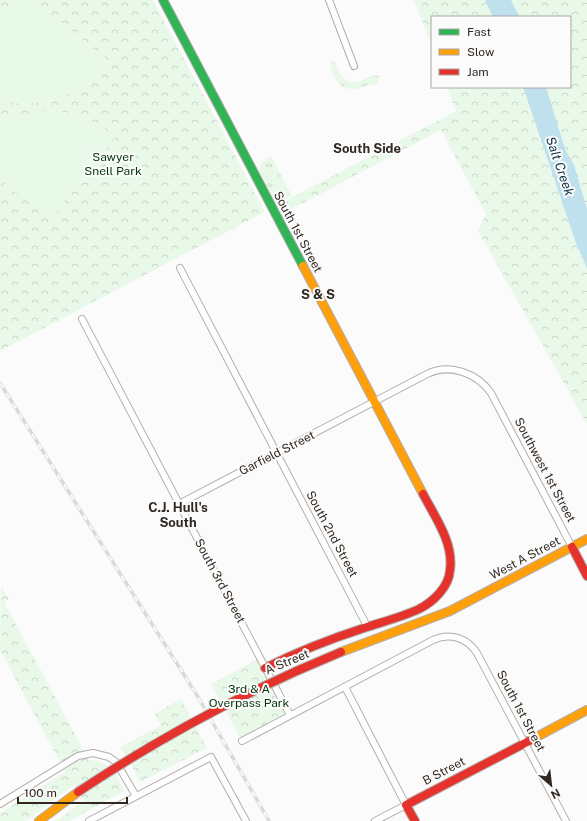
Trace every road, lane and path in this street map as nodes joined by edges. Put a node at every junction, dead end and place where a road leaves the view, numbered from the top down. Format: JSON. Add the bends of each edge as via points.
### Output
{"nodes":[{"id":1,"x":162,"y":0,"type":"edge"},
{"id":2,"x":329,"y":0,"type":"edge"},
{"id":3,"x":354,"y":66,"type":"dead end"},
{"id":4,"x":180,"y":268,"type":"dead end"},
{"id":5,"x":82,"y":319,"type":"dead end"},
{"id":6,"x":478,"y":378,"type":"joint"},
{"id":7,"x":374,"y":403,"type":"junction"},
{"id":8,"x":276,"y":453,"type":"junction"},
{"id":9,"x":179,"y":504,"type":"junction"},
{"id":10,"x":587,"y":539,"type":"edge"},
{"id":11,"x":572,"y":547,"type":"junction"},
{"id":12,"x":451,"y":562,"type":"joint"},
{"id":13,"x":587,"y":576,"type":"edge"},
{"id":14,"x":474,"y":598,"type":"joint"},
{"id":15,"x":367,"y":626,"type":"junction"},
{"id":16,"x":265,"y":668,"type":"junction"},
{"id":17,"x":344,"y":687,"type":"junction"},
{"id":18,"x":587,"y":710,"type":"edge"},
{"id":19,"x":290,"y":715,"type":"junction"},
{"id":20,"x":242,"y":741,"type":"dead end"},
{"id":21,"x":524,"y":743,"type":"junction"},
{"id":22,"x":136,"y":796,"type":"junction"},
{"id":23,"x":0,"y":804,"type":"edge"},
{"id":24,"x":406,"y":805,"type":"junction"},
{"id":25,"x":100,"y":818,"type":"edge"},
{"id":26,"x":39,"y":821,"type":"edge"},
{"id":27,"x":89,"y":821,"type":"edge"},
{"id":28,"x":246,"y":821,"type":"edge"},
{"id":29,"x":375,"y":821,"type":"edge"},
{"id":30,"x":415,"y":821,"type":"edge"},
{"id":31,"x":566,"y":821,"type":"edge"}],
"edges":[{"from":1,"to":7,"type":"street","name":"South 1st Street"},
{"from":2,"to":3,"type":"street"},
{"from":4,"to":8,"type":"street","name":"South 2nd Street"},
{"from":5,"to":9,"type":"street","name":"South 3rd Street"},
{"from":6,"to":7,"type":"street","name":"Garfield Street","via":[[458,371],[436,371]]},
{"from":6,"to":11,"type":"street","name":"Southwest 1st Street","via":[[494,398]]},
{"from":7,"to":8,"type":"street","name":"Garfield Street"},
{"from":7,"to":12,"type":"street","name":"South 1st Street","via":[[447,539]]},
{"from":8,"to":9,"type":"street","name":"Garfield Street"},
{"from":8,"to":15,"type":"street","name":"South 2nd Street"},
{"from":9,"to":16,"type":"street","name":"South 3rd Street"},
{"from":10,"to":11,"type":"street","name":"West A Street"},
{"from":11,"to":13,"type":"street","name":"Southwest 1st Street"},
{"from":11,"to":14,"type":"street","name":"West A Street"},
{"from":12,"to":15,"type":"street","name":"A Street","via":[[445,586],[429,603],[419,609]]},
{"from":14,"to":26,"type":"street","name":"A Street","bridge":true,"via":[[428,620],[278,678],[220,706],[140,751]]},
{"from":15,"to":16,"type":"street","name":"A Street","via":[[313,646]]},
{"from":16,"to":19,"type":"street","name":"South 3rd Street"},
{"from":17,"to":19,"type":"street"},
{"from":17,"to":21,"type":"street","name":"South 1st Street","via":[[436,639],[451,636],[462,639],[477,653]]},
{"from":17,"to":24,"type":"street"},
{"from":18,"to":21,"type":"street","name":"B Street"},
{"from":19,"to":20,"type":"street"},
{"from":21,"to":24,"type":"street","name":"B Street"},
{"from":21,"to":31,"type":"street","name":"South 1st Street"},
{"from":22,"to":23,"type":"street","via":[[116,762],[96,753],[78,756]]},
{"from":22,"to":25,"type":"street"},
{"from":22,"to":28,"type":"street","via":[[211,757]]},
{"from":24,"to":29,"type":"street","name":"B Street"},
{"from":24,"to":30,"type":"street"},
{"from":25,"to":27,"type":"street"}]}
